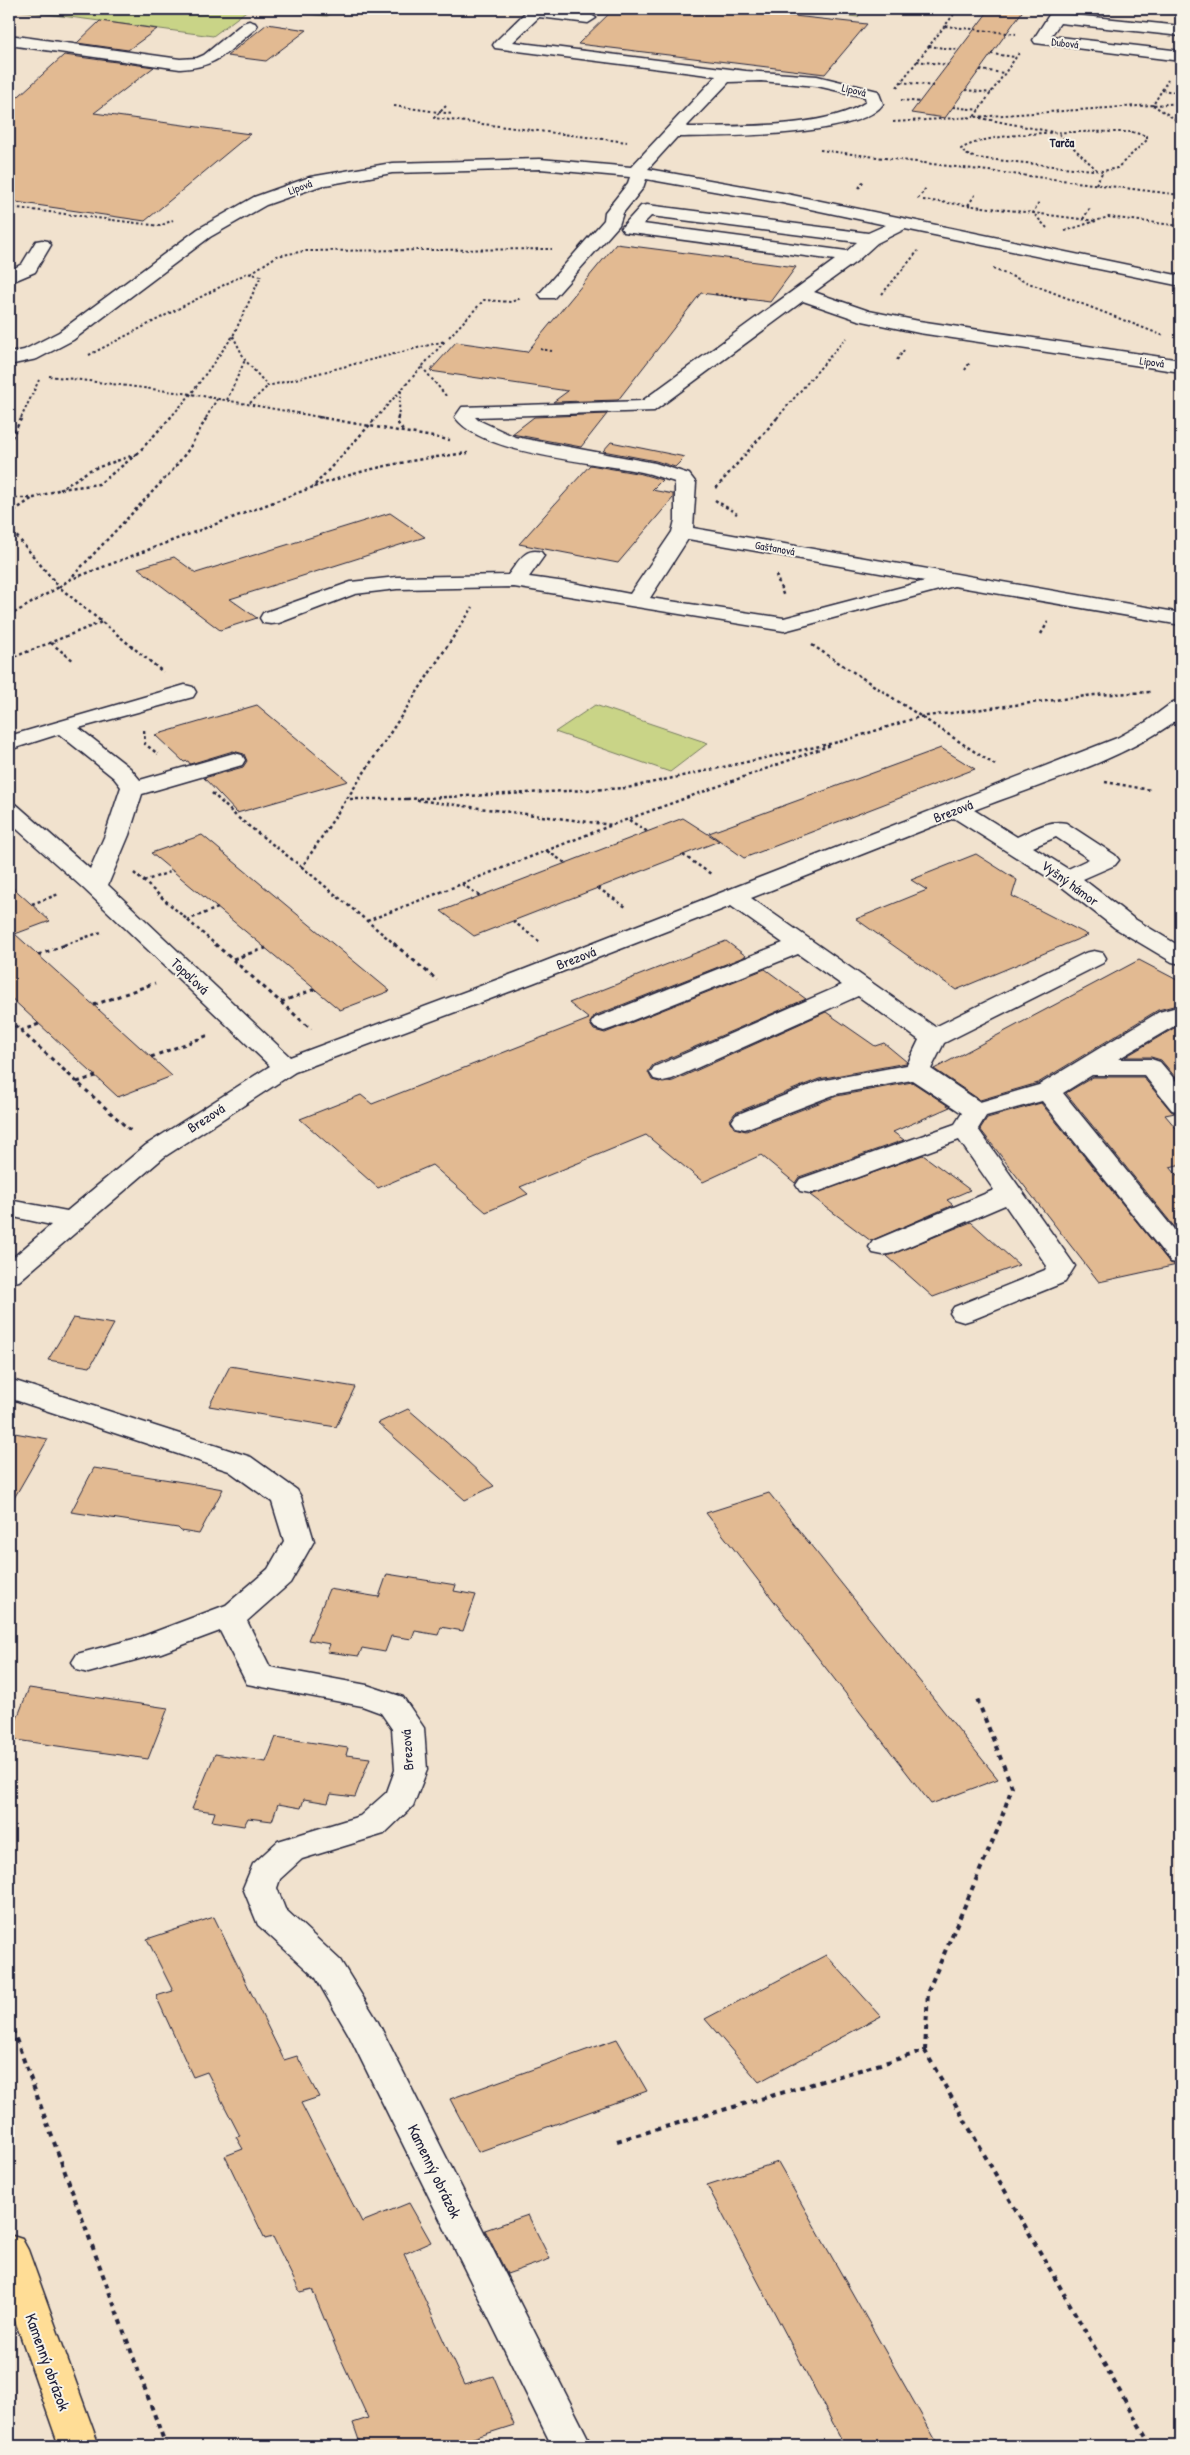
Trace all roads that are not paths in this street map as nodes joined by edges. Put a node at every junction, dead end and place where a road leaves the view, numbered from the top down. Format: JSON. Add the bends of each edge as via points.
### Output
{"nodes":[{"id":1,"x":537,"y":10,"type":"edge"},
{"id":2,"x":588,"y":18,"type":"dead end"},
{"id":3,"x":249,"y":26,"type":"dead end"},
{"id":4,"x":1181,"y":31,"type":"edge"},
{"id":5,"x":9,"y":40,"type":"edge"},
{"id":6,"x":1181,"y":56,"type":"edge"},
{"id":7,"x":749,"y":75,"type":"junction"},
{"id":8,"x":673,"y":132,"type":"junction"},
{"id":9,"x":639,"y":173,"type":"junction"},
{"id":10,"x":901,"y":224,"type":"junction"},
{"id":11,"x":871,"y":239,"type":"junction"},
{"id":12,"x":42,"y":245,"type":"dead end"},
{"id":13,"x":851,"y":257,"type":"junction"},
{"id":14,"x":9,"y":278,"type":"edge"},
{"id":15,"x":1181,"y":282,"type":"edge"},
{"id":16,"x":548,"y":294,"type":"road end"},
{"id":17,"x":801,"y":294,"type":"junction"},
{"id":18,"x":9,"y":359,"type":"edge"},
{"id":19,"x":1181,"y":366,"type":"edge"},
{"id":20,"x":682,"y":532,"type":"junction"},
{"id":21,"x":534,"y":556,"type":"dead end"},
{"id":22,"x":951,"y":580,"type":"junction"},
{"id":23,"x":514,"y":581,"type":"junction"},
{"id":24,"x":636,"y":602,"type":"junction"},
{"id":25,"x":271,"y":618,"type":"dead end"},
{"id":26,"x":1181,"y":619,"type":"edge"},
{"id":27,"x":185,"y":692,"type":"dead end"},
{"id":28,"x":1181,"y":707,"type":"edge"},
{"id":29,"x":62,"y":726,"type":"junction"},
{"id":30,"x":9,"y":743,"type":"edge"},
{"id":31,"x":234,"y":760,"type":"dead end"},
{"id":32,"x":133,"y":787,"type":"junction"},
{"id":33,"x":9,"y":810,"type":"edge"},
{"id":34,"x":958,"y":810,"type":"junction"},
{"id":35,"x":1015,"y":846,"type":"junction"},
{"id":36,"x":1066,"y":878,"type":"junction"},
{"id":37,"x":95,"y":886,"type":"junction"},
{"id":38,"x":732,"y":895,"type":"junction"},
{"id":39,"x":801,"y":944,"type":"junction"},
{"id":40,"x":1181,"y":957,"type":"edge"},
{"id":41,"x":1094,"y":958,"type":"dead end"},
{"id":42,"x":860,"y":986,"type":"junction"},
{"id":43,"x":1181,"y":1014,"type":"edge"},
{"id":44,"x":604,"y":1023,"type":"dead end"},
{"id":45,"x":1140,"y":1034,"type":"junction"},
{"id":46,"x":932,"y":1038,"type":"junction"},
{"id":47,"x":286,"y":1066,"type":"junction"},
{"id":48,"x":1088,"y":1067,"type":"junction"},
{"id":49,"x":1151,"y":1067,"type":"junction"},
{"id":50,"x":917,"y":1071,"type":"junction"},
{"id":51,"x":663,"y":1073,"type":"dead end"},
{"id":52,"x":1048,"y":1091,"type":"junction"},
{"id":53,"x":1181,"y":1104,"type":"edge"},
{"id":54,"x":970,"y":1120,"type":"junction"},
{"id":55,"x":745,"y":1121,"type":"dead end"},
{"id":56,"x":810,"y":1185,"type":"dead end"},
{"id":57,"x":1010,"y":1193,"type":"junction"},
{"id":58,"x":9,"y":1208,"type":"edge"},
{"id":59,"x":74,"y":1221,"type":"junction"},
{"id":60,"x":883,"y":1247,"type":"dead end"},
{"id":61,"x":1181,"y":1256,"type":"edge"},
{"id":62,"x":9,"y":1274,"type":"edge"},
{"id":63,"x":964,"y":1313,"type":"dead end"},
{"id":64,"x":9,"y":1388,"type":"edge"},
{"id":65,"x":229,"y":1616,"type":"junction"},
{"id":66,"x":88,"y":1662,"type":"dead end"},
{"id":67,"x":270,"y":1916,"type":"joint"},
{"id":68,"x":9,"y":2250,"type":"edge"},
{"id":69,"x":78,"y":2446,"type":"edge"},
{"id":70,"x":572,"y":2446,"type":"edge"}],
"edges":[{"from":1,"to":2,"type":"street"},
{"from":1,"to":7,"type":"street","via":[[501,45]]},
{"from":3,"to":5,"type":"street","via":[[200,63],[180,64]]},
{"from":4,"to":6,"type":"street","name":"Dubová","via":[[1055,18],[1041,40]]},
{"from":7,"to":8,"type":"street","name":"Lipová","via":[[724,77]]},
{"from":7,"to":8,"type":"street","name":"Lipová","via":[[805,79],[860,90],[872,94],[874,104],[869,111],[850,119],[810,125]]},
{"from":8,"to":9,"type":"street","name":"Lipová","via":[[640,166]]},
{"from":9,"to":10,"type":"street","name":"Lipová","via":[[782,198]]},
{"from":9,"to":16,"type":"street","via":[[637,184],[614,212],[614,221]]},
{"from":9,"to":18,"type":"street","name":"Lipová","via":[[540,164],[470,165],[392,168],[316,181],[260,201],[204,233],[66,336],[30,355]]},
{"from":10,"to":11,"type":"street"},
{"from":10,"to":15,"type":"street","name":"Lipová"},
{"from":11,"to":13,"type":"street"},
{"from":11,"to":13,"type":"street","via":[[646,210],[630,228]]},
{"from":12,"to":14,"type":"street","via":[[29,268]]},
{"from":13,"to":17,"type":"street"},
{"from":17,"to":19,"type":"street","name":"Lipová","via":[[865,316],[919,327]]},
{"from":17,"to":20,"type":"street","via":[[648,407],[467,414],[478,428],[510,442],[648,467],[682,478],[686,484]]},
{"from":20,"to":22,"type":"street","name":"Gaštanová"},
{"from":20,"to":24,"type":"street"},
{"from":21,"to":23,"type":"street"},
{"from":22,"to":24,"type":"street","name":"Gaštanová","via":[[784,625]]},
{"from":22,"to":26,"type":"street","name":"Gaštanová"},
{"from":23,"to":24,"type":"street","name":"Gaštanová"},
{"from":23,"to":25,"type":"street","name":"Gaštanová","via":[[397,583],[351,588]]},
{"from":27,"to":29,"type":"street"},
{"from":28,"to":34,"type":"street","name":"Brezová","via":[[1125,743]]},
{"from":29,"to":30,"type":"street"},
{"from":29,"to":32,"type":"street","via":[[122,774]]},
{"from":31,"to":32,"type":"street","via":[[144,787]]},
{"from":32,"to":37,"type":"street"},
{"from":33,"to":37,"type":"street","name":"Topoľová"},
{"from":34,"to":35,"type":"street","name":"Vyšný hámor"},
{"from":34,"to":38,"type":"street","name":"Brezová"},
{"from":35,"to":36,"type":"street","name":"Vyšný hámor"},
{"from":35,"to":36,"type":"street","via":[[1058,828],[1107,860]]},
{"from":36,"to":40,"type":"street","name":"Vyšný hámor","via":[[1124,923]]},
{"from":37,"to":47,"type":"street","name":"Topoľová"},
{"from":38,"to":39,"type":"street"},
{"from":38,"to":47,"type":"street","name":"Brezová","via":[[524,978]]},
{"from":39,"to":42,"type":"street"},
{"from":39,"to":44,"type":"street"},
{"from":41,"to":46,"type":"street"},
{"from":42,"to":46,"type":"street"},
{"from":42,"to":51,"type":"street"},
{"from":43,"to":45,"type":"street","via":[[1168,1017]]},
{"from":45,"to":48,"type":"street"},
{"from":45,"to":49,"type":"street"},
{"from":46,"to":50,"type":"street"},
{"from":47,"to":59,"type":"street","name":"Brezová","via":[[155,1151]]},
{"from":48,"to":49,"type":"street"},
{"from":48,"to":52,"type":"street"},
{"from":49,"to":53,"type":"street"},
{"from":50,"to":54,"type":"street"},
{"from":50,"to":55,"type":"street","via":[[829,1087]]},
{"from":52,"to":54,"type":"street"},
{"from":52,"to":61,"type":"street"},
{"from":54,"to":56,"type":"street"},
{"from":54,"to":57,"type":"street"},
{"from":57,"to":60,"type":"street"},
{"from":57,"to":63,"type":"street","via":[[1062,1266],[1055,1276]]},
{"from":58,"to":59,"type":"street"},
{"from":59,"to":62,"type":"street","name":"Brezová"},
{"from":64,"to":65,"type":"street","via":[[240,1464],[286,1497],[299,1541],[279,1576],[238,1613]]},
{"from":65,"to":66,"type":"street","via":[[150,1645]]},
{"from":65,"to":67,"type":"street","name":"Brezová","via":[[258,1676],[367,1696],[392,1705],[408,1728],[411,1770],[401,1798],[372,1825],[290,1850],[265,1873],[260,1888]]},
{"from":67,"to":70,"type":"street","name":"Kamenný obrázok","via":[[328,1969],[364,2030]]},
{"from":68,"to":69,"type":"main road","name":"Kamenný obrázok"}]}
